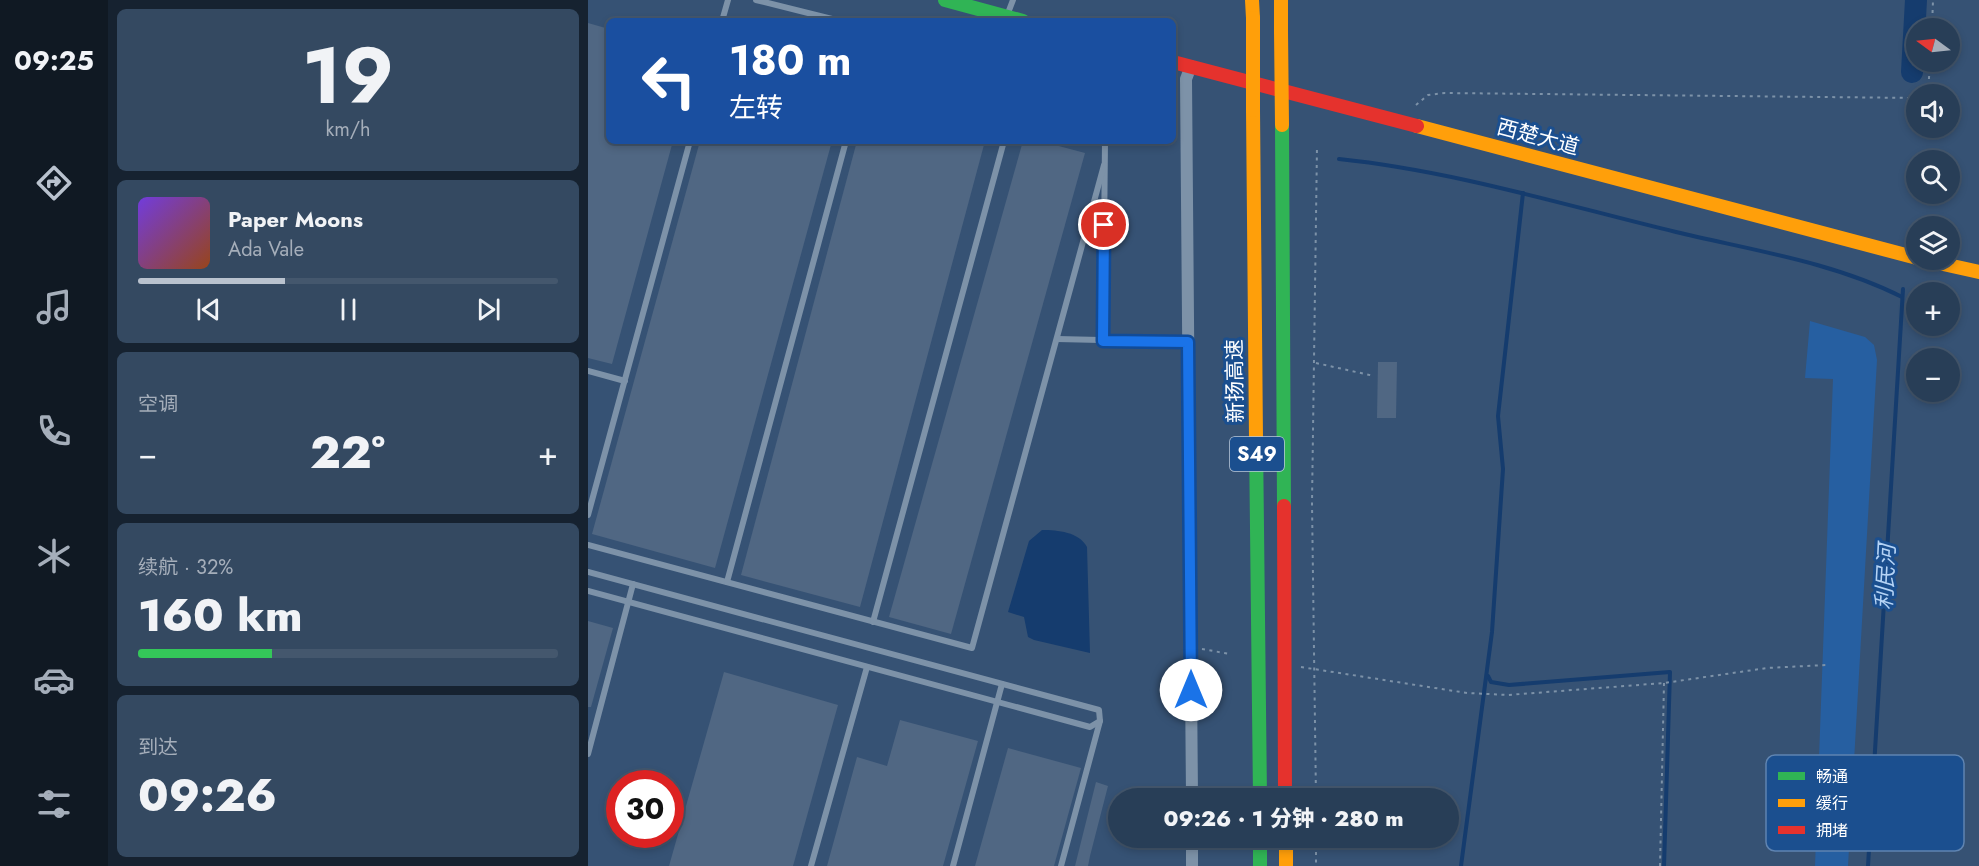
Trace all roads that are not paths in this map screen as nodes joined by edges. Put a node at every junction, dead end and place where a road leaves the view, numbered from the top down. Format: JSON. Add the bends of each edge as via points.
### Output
{"nodes":[{"id":1,"x":728,"y":0,"type":"edge"},
{"id":2,"x":756,"y":0,"type":"edge"},
{"id":3,"x":945,"y":0,"type":"edge"},
{"id":4,"x":1013,"y":0,"type":"edge"},
{"id":5,"x":1252,"y":0,"type":"edge"},
{"id":6,"x":1281,"y":0,"type":"edge"},
{"id":7,"x":1007,"y":17,"type":"junction"},
{"id":8,"x":723,"y":18,"type":"edge"},
{"id":9,"x":828,"y":18,"type":"edge"},
{"id":10,"x":1011,"y":18,"type":"edge"},
{"id":11,"x":1176,"y":63,"type":"edge"},
{"id":12,"x":1191,"y":66,"type":"junction"},
{"id":13,"x":689,"y":144,"type":"edge"},
{"id":14,"x":845,"y":144,"type":"edge"},
{"id":15,"x":1003,"y":144,"type":"edge"},
{"id":16,"x":1104,"y":144,"type":"edge"},
{"id":17,"x":1104,"y":165,"type":"junction"},
{"id":18,"x":1893,"y":252,"type":"junction"},
{"id":19,"x":1906,"y":254,"type":"edge"},
{"id":20,"x":1960,"y":259,"type":"edge"},
{"id":21,"x":1979,"y":261,"type":"edge"},
{"id":22,"x":1960,"y":268,"type":"edge"},
{"id":23,"x":1979,"y":272,"type":"edge"},
{"id":24,"x":1979,"y":280,"type":"edge"},
{"id":25,"x":1057,"y":339,"type":"junction"},
{"id":26,"x":1103,"y":341,"type":"junction"},
{"id":27,"x":1188,"y":342,"type":"junction"},
{"id":28,"x":588,"y":371,"type":"edge"},
{"id":29,"x":625,"y":381,"type":"junction"},
{"id":30,"x":588,"y":515,"type":"edge"},
{"id":31,"x":588,"y":544,"type":"edge"},
{"id":32,"x":588,"y":572,"type":"edge"},
{"id":33,"x":727,"y":582,"type":"junction"},
{"id":34,"x":633,"y":584,"type":"junction"},
{"id":35,"x":588,"y":591,"type":"edge"},
{"id":36,"x":629,"y":602,"type":"junction"},
{"id":37,"x":873,"y":622,"type":"junction"},
{"id":38,"x":867,"y":667,"type":"junction"},
{"id":39,"x":1002,"y":684,"type":"junction"},
{"id":40,"x":998,"y":702,"type":"junction"},
{"id":41,"x":1100,"y":721,"type":"junction"},
{"id":42,"x":588,"y":754,"type":"edge"},
{"id":43,"x":1192,"y":788,"type":"edge"},
{"id":44,"x":1260,"y":788,"type":"edge"},
{"id":45,"x":1285,"y":788,"type":"edge"},
{"id":46,"x":1192,"y":848,"type":"edge"},
{"id":47,"x":1260,"y":848,"type":"edge"},
{"id":48,"x":1286,"y":848,"type":"edge"},
{"id":49,"x":811,"y":866,"type":"edge"},
{"id":50,"x":953,"y":866,"type":"edge"},
{"id":51,"x":1061,"y":866,"type":"edge"},
{"id":52,"x":1192,"y":866,"type":"edge"},
{"id":53,"x":1260,"y":866,"type":"edge"},
{"id":54,"x":1286,"y":866,"type":"edge"}],
"edges":[{"from":1,"to":8,"type":"lane"},
{"from":2,"to":9,"type":"lane"},
{"from":3,"to":7,"type":"main road"},
{"from":4,"to":7,"type":"lane"},
{"from":5,"to":44,"type":"main road","name":"新扬高速","number":"S49","bridge":true},
{"from":6,"to":45,"type":"main road","number":"S49","bridge":true},
{"from":7,"to":10,"type":"main road"},
{"from":11,"to":12,"type":"main road","name":"西楚大道"},
{"from":12,"to":18,"type":"main road","name":"西楚大道"},
{"from":12,"to":27,"type":"street","via":[[1186,80]]},
{"from":13,"to":29,"type":"lane"},
{"from":14,"to":33,"type":"lane"},
{"from":15,"to":37,"type":"lane"},
{"from":16,"to":17,"type":"lane"},
{"from":17,"to":25,"type":"lane"},
{"from":17,"to":26,"type":"lane"},
{"from":18,"to":19,"type":"main road","name":"西楚大道"},
{"from":18,"to":24,"type":"street"},
{"from":20,"to":21,"type":"main road"},
{"from":22,"to":23,"type":"main road"},
{"from":25,"to":26,"type":"lane"},
{"from":25,"to":37,"type":"lane","via":[[972,648]]},
{"from":26,"to":27,"type":"lane"},
{"from":27,"to":43,"type":"street"},
{"from":28,"to":29,"type":"lane"},
{"from":29,"to":30,"type":"lane"},
{"from":31,"to":33,"type":"lane"},
{"from":32,"to":34,"type":"lane"},
{"from":33,"to":37,"type":"lane"},
{"from":34,"to":36,"type":"lane"},
{"from":34,"to":39,"type":"lane"},
{"from":35,"to":36,"type":"lane"},
{"from":36,"to":38,"type":"lane"},
{"from":36,"to":42,"type":"lane"},
{"from":38,"to":40,"type":"lane"},
{"from":38,"to":49,"type":"lane"},
{"from":39,"to":40,"type":"lane"},
{"from":39,"to":41,"type":"lane","via":[[1099,710]]},
{"from":40,"to":41,"type":"lane","via":[[1090,727]]},
{"from":40,"to":50,"type":"lane"},
{"from":41,"to":51,"type":"lane"},
{"from":46,"to":52,"type":"street"},
{"from":47,"to":53,"type":"main road"},
{"from":48,"to":54,"type":"main road"}]}
